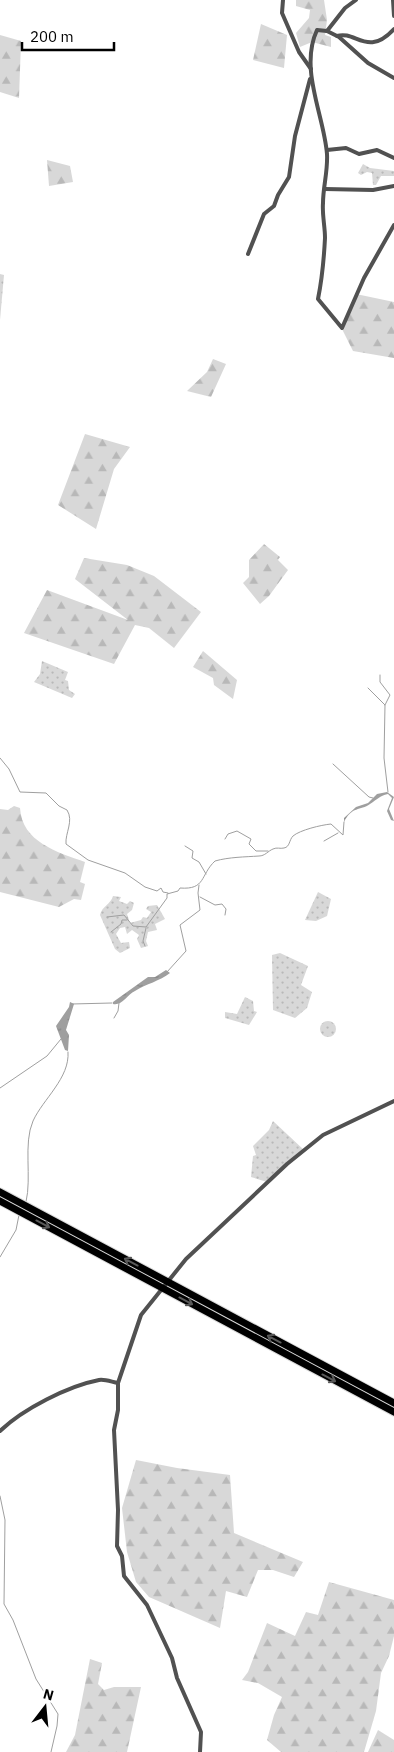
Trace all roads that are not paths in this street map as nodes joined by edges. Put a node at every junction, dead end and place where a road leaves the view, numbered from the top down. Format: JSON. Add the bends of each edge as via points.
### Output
{"nodes":[{"id":1,"x":283,"y":0,"type":"edge"},
{"id":2,"x":356,"y":0,"type":"edge"},
{"id":3,"x":393,"y":0,"type":"edge"},
{"id":4,"x":394,"y":16,"type":"edge"},
{"id":5,"x":394,"y":29,"type":"edge"},
{"id":6,"x":327,"y":30,"type":"junction"},
{"id":7,"x":337,"y":36,"type":"junction"},
{"id":8,"x":311,"y":69,"type":"junction"},
{"id":9,"x":311,"y":75,"type":"junction"},
{"id":10,"x":394,"y":78,"type":"edge"},
{"id":11,"x":327,"y":150,"type":"junction"},
{"id":12,"x":394,"y":158,"type":"edge"},
{"id":13,"x":394,"y":186,"type":"edge"},
{"id":14,"x":325,"y":189,"type":"junction"},
{"id":15,"x":394,"y":225,"type":"edge"},
{"id":16,"x":248,"y":254,"type":"dead end"},
{"id":17,"x":394,"y":1101,"type":"edge"},
{"id":18,"x":0,"y":1192,"type":"edge"},
{"id":19,"x":0,"y":1202,"type":"edge"},
{"id":20,"x":161,"y":1288,"type":"junction"},
{"id":21,"x":118,"y":1382,"type":"junction"},
{"id":22,"x":394,"y":1403,"type":"edge"},
{"id":23,"x":394,"y":1412,"type":"edge"},
{"id":24,"x":0,"y":1431,"type":"edge"},
{"id":25,"x":200,"y":1752,"type":"edge"}],
"edges":[{"from":1,"to":8,"type":"street","via":[[282,13],[299,52]]},
{"from":2,"to":6,"type":"street"},
{"from":3,"to":4,"type":"street"},
{"from":5,"to":7,"type":"street","via":[[368,43],[344,35]]},
{"from":6,"to":7,"type":"street"},
{"from":6,"to":8,"type":"street","via":[[318,28],[315,35]]},
{"from":7,"to":10,"type":"street","via":[[368,63]]},
{"from":8,"to":9,"type":"street"},
{"from":9,"to":11,"type":"street"},
{"from":9,"to":16,"type":"street","via":[[295,136],[289,177],[274,206],[264,214]]},
{"from":11,"to":12,"type":"street","via":[[346,148],[359,154],[377,150]]},
{"from":11,"to":14,"type":"street"},
{"from":13,"to":14,"type":"street","via":[[373,190]]},
{"from":14,"to":15,"type":"street","via":[[323,269],[318,299],[342,328],[364,278]]},
{"from":17,"to":20,"type":"street","via":[[323,1135],[287,1164],[186,1259]]},
{"from":22,"to":18,"type":"highway","one_way":true},
{"from":19,"to":20,"type":"highway","one_way":true},
{"from":20,"to":21,"type":"street","via":[[141,1315]]},
{"from":20,"to":23,"type":"highway","one_way":true},
{"from":21,"to":24,"type":"street","via":[[99,1380],[69,1390],[26,1410]]},
{"from":21,"to":25,"type":"street","via":[[114,1430],[117,1546],[122,1556],[124,1576],[147,1605],[172,1658],[176,1678],[201,1732]]}]}
